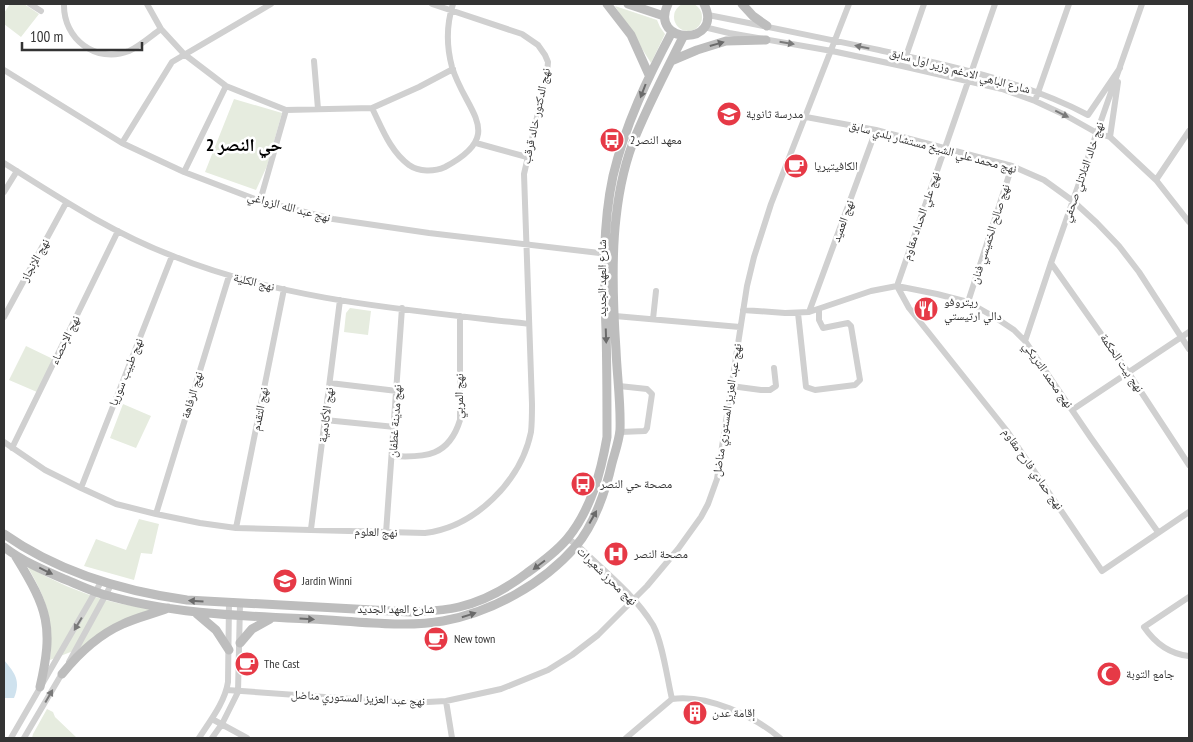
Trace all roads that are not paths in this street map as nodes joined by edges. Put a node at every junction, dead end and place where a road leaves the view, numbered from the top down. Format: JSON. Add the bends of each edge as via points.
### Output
{"nodes":[{"id":1,"x":30,"y":4,"type":"edge"},
{"id":2,"x":64,"y":4,"type":"edge"},
{"id":3,"x":147,"y":4,"type":"edge"},
{"id":4,"x":271,"y":4,"type":"edge"},
{"id":5,"x":432,"y":4,"type":"edge"},
{"id":6,"x":607,"y":4,"type":"edge"},
{"id":7,"x":628,"y":4,"type":"edge"},
{"id":8,"x":668,"y":4,"type":"edge"},
{"id":9,"x":705,"y":4,"type":"edge"},
{"id":10,"x":742,"y":4,"type":"edge"},
{"id":11,"x":849,"y":4,"type":"edge"},
{"id":12,"x":924,"y":4,"type":"edge"},
{"id":13,"x":995,"y":4,"type":"edge"},
{"id":14,"x":1069,"y":4,"type":"edge"},
{"id":15,"x":1142,"y":4,"type":"edge"},
{"id":16,"x":452,"y":6,"type":"edge"},
{"id":17,"x":41,"y":11,"type":"dead end"},
{"id":18,"x":708,"y":15,"type":"junction"},
{"id":19,"x":664,"y":16,"type":"junction"},
{"id":20,"x":767,"y":26,"type":"junction"},
{"id":21,"x":704,"y":27,"type":"junction"},
{"id":22,"x":161,"y":29,"type":"junction"},
{"id":23,"x":672,"y":32,"type":"junction"},
{"id":24,"x":683,"y":37,"type":"junction"},
{"id":25,"x":766,"y":40,"type":"junction"},
{"id":26,"x":835,"y":41,"type":"junction"},
{"id":27,"x":832,"y":50,"type":"junction"},
{"id":28,"x":184,"y":54,"type":"junction"},
{"id":29,"x":906,"y":56,"type":"junction"},
{"id":30,"x":314,"y":61,"type":"dead end"},
{"id":31,"x":671,"y":61,"type":"junction"},
{"id":32,"x":902,"y":66,"type":"junction"},
{"id":33,"x":1120,"y":68,"type":"junction"},
{"id":34,"x":453,"y":69,"type":"junction"},
{"id":35,"x":4,"y":70,"type":"edge"},
{"id":36,"x":970,"y":72,"type":"junction"},
{"id":37,"x":649,"y":75,"type":"junction"},
{"id":38,"x":967,"y":81,"type":"junction"},
{"id":39,"x":226,"y":86,"type":"junction"},
{"id":40,"x":1038,"y":92,"type":"junction"},
{"id":41,"x":1035,"y":101,"type":"junction"},
{"id":42,"x":372,"y":108,"type":"junction"},
{"id":43,"x":318,"y":109,"type":"junction"},
{"id":44,"x":286,"y":110,"type":"junction"},
{"id":45,"x":806,"y":117,"type":"junction"},
{"id":46,"x":876,"y":130,"type":"junction"},
{"id":47,"x":1189,"y":131,"type":"edge"},
{"id":48,"x":1097,"y":133,"type":"junction"},
{"id":49,"x":1110,"y":137,"type":"junction"},
{"id":50,"x":122,"y":143,"type":"junction"},
{"id":51,"x":476,"y":143,"type":"junction"},
{"id":52,"x":945,"y":148,"type":"junction"},
{"id":53,"x":527,"y":157,"type":"junction"},
{"id":54,"x":4,"y":163,"type":"edge"},
{"id":55,"x":1012,"y":166,"type":"junction"},
{"id":56,"x":17,"y":171,"type":"junction"},
{"id":57,"x":184,"y":172,"type":"junction"},
{"id":58,"x":1156,"y":180,"type":"junction"},
{"id":59,"x":4,"y":192,"type":"edge"},
{"id":60,"x":260,"y":201,"type":"junction"},
{"id":61,"x":1074,"y":201,"type":"junction"},
{"id":62,"x":66,"y":203,"type":"junction"},
{"id":63,"x":1189,"y":222,"type":"edge"},
{"id":64,"x":118,"y":232,"type":"junction"},
{"id":65,"x":525,"y":245,"type":"junction"},
{"id":66,"x":608,"y":254,"type":"junction"},
{"id":67,"x":172,"y":256,"type":"junction"},
{"id":68,"x":1051,"y":263,"type":"junction"},
{"id":69,"x":228,"y":276,"type":"junction"},
{"id":70,"x":897,"y":286,"type":"junction"},
{"id":71,"x":284,"y":289,"type":"junction"},
{"id":72,"x":656,"y":291,"type":"dead end"},
{"id":73,"x":340,"y":300,"type":"junction"},
{"id":74,"x":968,"y":302,"type":"junction"},
{"id":75,"x":402,"y":308,"type":"junction"},
{"id":76,"x":743,"y":310,"type":"junction"},
{"id":77,"x":819,"y":310,"type":"junction"},
{"id":78,"x":809,"y":312,"type":"junction"},
{"id":79,"x":798,"y":313,"type":"junction"},
{"id":80,"x":460,"y":316,"type":"junction"},
{"id":81,"x":615,"y":316,"type":"junction"},
{"id":82,"x":4,"y":317,"type":"edge"},
{"id":83,"x":653,"y":319,"type":"junction"},
{"id":84,"x":529,"y":324,"type":"junction"},
{"id":85,"x":740,"y":327,"type":"junction"},
{"id":86,"x":1189,"y":332,"type":"edge"},
{"id":87,"x":1181,"y":337,"type":"junction"},
{"id":88,"x":1026,"y":341,"type":"junction"},
{"id":89,"x":1189,"y":349,"type":"edge"},
{"id":90,"x":774,"y":368,"type":"dead end"},
{"id":91,"x":1128,"y":372,"type":"junction"},
{"id":92,"x":330,"y":383,"type":"junction"},
{"id":93,"x":620,"y":386,"type":"junction"},
{"id":94,"x":731,"y":386,"type":"junction"},
{"id":95,"x":397,"y":390,"type":"junction"},
{"id":96,"x":1072,"y":410,"type":"junction"},
{"id":97,"x":325,"y":420,"type":"junction"},
{"id":98,"x":394,"y":427,"type":"junction"},
{"id":99,"x":620,"y":432,"type":"junction"},
{"id":100,"x":4,"y":442,"type":"edge"},
{"id":101,"x":12,"y":448,"type":"junction"},
{"id":102,"x":392,"y":456,"type":"junction"},
{"id":103,"x":1189,"y":465,"type":"edge"},
{"id":104,"x":81,"y":488,"type":"junction"},
{"id":105,"x":1189,"y":512,"type":"edge"},
{"id":106,"x":156,"y":514,"type":"junction"},
{"id":107,"x":236,"y":528,"type":"junction"},
{"id":108,"x":311,"y":529,"type":"junction"},
{"id":109,"x":1158,"y":532,"type":"junction"},
{"id":110,"x":386,"y":533,"type":"junction"},
{"id":111,"x":4,"y":534,"type":"edge"},
{"id":112,"x":567,"y":538,"type":"junction"},
{"id":113,"x":577,"y":545,"type":"junction"},
{"id":114,"x":4,"y":547,"type":"edge"},
{"id":115,"x":16,"y":556,"type":"junction"},
{"id":116,"x":101,"y":582,"type":"junction"},
{"id":117,"x":111,"y":585,"type":"junction"},
{"id":118,"x":101,"y":594,"type":"junction"},
{"id":119,"x":1189,"y":597,"type":"edge"},
{"id":120,"x":634,"y":600,"type":"junction"},
{"id":121,"x":229,"y":603,"type":"junction"},
{"id":122,"x":240,"y":604,"type":"junction"},
{"id":123,"x":170,"y":608,"type":"junction"},
{"id":124,"x":194,"y":612,"type":"junction"},
{"id":125,"x":229,"y":615,"type":"junction"},
{"id":126,"x":240,"y":616,"type":"junction"},
{"id":127,"x":274,"y":617,"type":"junction"},
{"id":128,"x":240,"y":643,"type":"junction"},
{"id":129,"x":229,"y":650,"type":"junction"},
{"id":130,"x":1189,"y":656,"type":"edge"},
{"id":131,"x":62,"y":674,"type":"junction"},
{"id":132,"x":40,"y":687,"type":"junction"},
{"id":133,"x":227,"y":690,"type":"junction"},
{"id":134,"x":238,"y":692,"type":"junction"},
{"id":135,"x":672,"y":699,"type":"junction"},
{"id":136,"x":446,"y":701,"type":"junction"},
{"id":137,"x":212,"y":719,"type":"junction"},
{"id":138,"x":222,"y":724,"type":"junction"},
{"id":139,"x":11,"y":738,"type":"edge"},
{"id":140,"x":24,"y":738,"type":"edge"},
{"id":141,"x":199,"y":738,"type":"edge"},
{"id":142,"x":212,"y":738,"type":"edge"},
{"id":143,"x":247,"y":738,"type":"edge"},
{"id":144,"x":452,"y":738,"type":"edge"},
{"id":145,"x":626,"y":738,"type":"edge"},
{"id":146,"x":780,"y":738,"type":"edge"}],
"edges":[{"from":1,"to":17,"type":"street"},
{"from":2,"to":22,"type":"street","via":[[66,21],[79,43],[104,55],[131,50]]},
{"from":3,"to":22,"type":"street"},
{"from":4,"to":28,"type":"street"},
{"from":5,"to":16,"type":"street","name":"نهج الدكتور خالد قرقب"},
{"from":6,"to":37,"type":"main road","via":[[632,35]]},
{"from":7,"to":19,"type":"main road"},
{"from":8,"to":19,"type":"main road"},
{"from":9,"to":18,"type":"main road"},
{"from":10,"to":20,"type":"main road"},
{"from":11,"to":26,"type":"street","name":"نهج عبد العزيز المستوري مناضل"},
{"from":12,"to":29,"type":"street"},
{"from":13,"to":36,"type":"street","name":"نهج علي الحداد مقاوم"},
{"from":14,"to":40,"type":"street"},
{"from":15,"to":33,"type":"street","name":"نهج خالد التلاتلي صحفي"},
{"from":16,"to":34,"type":"street","via":[[447,45]]},
{"from":16,"to":53,"type":"street","name":"نهج الدكتور خالد قرقب","via":[[522,34],[538,45],[545,55],[547,74]]},
{"from":18,"to":20,"type":"street","name":"شارع الباهي الادغم وزير اول سابق"},
{"from":18,"to":21,"type":"main road"},
{"from":19,"to":23,"type":"main road"},
{"from":20,"to":26,"type":"street","name":"شارع الباهي الادغم وزير اول سابق"},
{"from":21,"to":24,"type":"main road","via":[[695,35]]},
{"from":21,"to":25,"type":"street","name":"شارع الباهي الادغم وزير اول سابق"},
{"from":22,"to":28,"type":"street"},
{"from":23,"to":24,"type":"main road"},
{"from":23,"to":37,"type":"main road","name":"شارع العهد الجديد"},
{"from":24,"to":31,"type":"main road","name":"شارع العهد الجديد"},
{"from":25,"to":27,"type":"street","name":"شارع الباهي الادغم وزير اول سابق","one_way":true},
{"from":31,"to":25,"type":"main road","one_way":true,"via":[[726,41]]},
{"from":26,"to":27,"type":"street","name":"نهج عبد العزيز المستوري مناضل"},
{"from":29,"to":26,"type":"street","name":"شارع الباهي الادغم وزير اول سابق","one_way":true},
{"from":27,"to":32,"type":"street","name":"شارع الباهي الادغم وزير اول سابق"},
{"from":27,"to":45,"type":"street","name":"نهج عبد العزيز المستوري مناضل"},
{"from":28,"to":39,"type":"street"},
{"from":28,"to":50,"type":"street","via":[[172,62]]},
{"from":29,"to":32,"type":"street"},
{"from":29,"to":36,"type":"street","name":"شارع الباهي الادغم وزير اول سابق"},
{"from":30,"to":43,"type":"street"},
{"from":31,"to":66,"type":"main road","name":"شارع العهد الجديد","via":[[635,136],[622,177]]},
{"from":32,"to":38,"type":"street","name":"شارع الباهي الادغم وزير اول سابق"},
{"from":33,"to":40,"type":"street","name":"شارع الباهي الادغم وزير اول سابق","via":[[1088,115]]},
{"from":33,"to":48,"type":"street","name":"نهج خالد التلاتلي صحفي"},
{"from":33,"to":49,"type":"street"},
{"from":34,"to":42,"type":"street"},
{"from":34,"to":51,"type":"street","via":[[478,120]]},
{"from":35,"to":50,"type":"street","name":"نهج عبد الله الزواغي"},
{"from":36,"to":38,"type":"street","name":"نهج علي الحداد مقاوم"},
{"from":36,"to":40,"type":"street","name":"شارع الباهي الادغم وزير اول سابق"},
{"from":37,"to":66,"type":"main road","name":"شارع العهد الجديد","one_way":true,"via":[[626,133],[614,175],[607,215]]},
{"from":38,"to":41,"type":"street","name":"شارع الباهي الادغم وزير اول سابق"},
{"from":38,"to":52,"type":"street","name":"نهج علي الحداد مقاوم"},
{"from":39,"to":44,"type":"street"},
{"from":39,"to":57,"type":"street"},
{"from":40,"to":41,"type":"street"},
{"from":41,"to":48,"type":"street","name":"شارع الباهي الادغم وزير اول سابق","one_way":true},
{"from":42,"to":43,"type":"street"},
{"from":42,"to":51,"type":"street","via":[[394,150],[412,167],[439,170],[467,154]]},
{"from":43,"to":44,"type":"street"},
{"from":44,"to":60,"type":"street"},
{"from":45,"to":46,"type":"street","name":"نهج محمد علي الشيخ مستشار بلدي سابق"},
{"from":45,"to":76,"type":"street","name":"نهج عبد العزيز المستوري مناضل","via":[[756,248]]},
{"from":46,"to":52,"type":"street","name":"نهج محمد علي الشيخ مستشار بلدي سابق"},
{"from":46,"to":78,"type":"street","name":"نهج العميد"},
{"from":47,"to":58,"type":"street"},
{"from":48,"to":49,"type":"street","name":"شارع الباهي الادغم وزير اول سابق"},
{"from":48,"to":61,"type":"street","name":"نهج خالد التلاتلي صحفي"},
{"from":49,"to":58,"type":"street"},
{"from":50,"to":57,"type":"street","name":"نهج عبد الله الزواغي"},
{"from":51,"to":53,"type":"street"},
{"from":52,"to":55,"type":"street","name":"نهج محمد علي الشيخ مستشار بلدي سابق"},
{"from":52,"to":70,"type":"street","name":"نهج علي الحداد مقاوم"},
{"from":53,"to":65,"type":"street","name":"نهج الدكتور خالد قرقب","via":[[524,174]]},
{"from":54,"to":56,"type":"street","name":"نهج الكلية"},
{"from":55,"to":61,"type":"street","name":"نهج محمد علي الشيخ مستشار بلدي سابق","via":[[1044,180]]},
{"from":55,"to":74,"type":"street","name":"نهج صالح الخميسي فنان"},
{"from":56,"to":59,"type":"street"},
{"from":56,"to":62,"type":"street","name":"نهج الكلية"},
{"from":57,"to":60,"type":"street","name":"نهج عبد الله الزواغي"},
{"from":58,"to":63,"type":"street"},
{"from":60,"to":65,"type":"street","name":"نهج عبد الله الزواغي","via":[[333,219]]},
{"from":61,"to":68,"type":"street","name":"نهج خالد التلاتلي صحفي"},
{"from":61,"to":87,"type":"street","name":"نهج محمد علي الشيخ مستشار بلدي سابق","via":[[1098,222],[1129,258]]},
{"from":62,"to":64,"type":"street","name":"نهج الكلية"},
{"from":62,"to":82,"type":"street","name":"نهج الإنجاز"},
{"from":64,"to":67,"type":"street","name":"نهج الكلية"},
{"from":64,"to":101,"type":"street","name":"نهج الإحصاء"},
{"from":65,"to":66,"type":"street","name":"نهج عبد الله الزواغي"},
{"from":65,"to":84,"type":"street","name":"نهج العلوم"},
{"from":66,"to":81,"type":"main road","name":"شارع العهد الجديد"},
{"from":66,"to":112,"type":"main road","name":"شارع العهد الجديد","one_way":true,"via":[[607,437],[596,483],[586,508]]},
{"from":67,"to":69,"type":"street","name":"نهج الكلية"},
{"from":67,"to":104,"type":"street","name":"نهج طبيب سوريا"},
{"from":68,"to":88,"type":"street","name":"نهج خالد التلاتلي صحفي"},
{"from":68,"to":91,"type":"street","name":"نهج بيت الحكمة"},
{"from":69,"to":71,"type":"street","name":"نهج الكلية"},
{"from":69,"to":106,"type":"street","name":"نهج الرفاهة"},
{"from":70,"to":74,"type":"street","name":"نهج محمد التريكي"},
{"from":70,"to":77,"type":"street","name":"نهج محمد التريكي","via":[[871,291]]},
{"from":70,"to":109,"type":"street","name":"نهج حمادي فارح مقاوم","via":[[909,308],[1007,431],[1102,571]]},
{"from":71,"to":73,"type":"street","name":"نهج الكلية"},
{"from":71,"to":107,"type":"street","name":"نهج التقدم"},
{"from":72,"to":83,"type":"street"},
{"from":73,"to":75,"type":"street","name":"نهج الكلية"},
{"from":73,"to":92,"type":"street","name":"نهج الأكادمية"},
{"from":74,"to":88,"type":"street","name":"نهج محمد التريكي"},
{"from":75,"to":80,"type":"street","name":"نهج الكلية"},
{"from":75,"to":95,"type":"street","name":"نهج مدينة غطفان"},
{"from":76,"to":79,"type":"street","name":"نهج محمد التريكي"},
{"from":76,"to":85,"type":"street","name":"نهج عبد العزيز المستوري مناضل"},
{"from":77,"to":78,"type":"street","name":"نهج محمد التريكي"},
{"from":77,"to":79,"type":"street","via":[[823,328],[840,324],[852,326],[860,380],[855,385],[815,390],[806,387]]},
{"from":78,"to":79,"type":"street","name":"نهج محمد التريكي"},
{"from":80,"to":84,"type":"street","name":"نهج الكلية"},
{"from":80,"to":102,"type":"street","name":"نهج المربي","via":[[460,420],[457,431],[442,449],[430,455]]},
{"from":81,"to":83,"type":"street"},
{"from":81,"to":93,"type":"main road","name":"شارع العهد الجديد"},
{"from":83,"to":85,"type":"street"},
{"from":84,"to":110,"type":"street","name":"نهج العلوم","via":[[531,430],[519,465],[509,482],[493,499],[456,526],[438,532]]},
{"from":85,"to":94,"type":"street","name":"نهج عبد العزيز المستوري مناضل"},
{"from":86,"to":87,"type":"street"},
{"from":87,"to":89,"type":"street","name":"نهج محمد علي الشيخ مستشار بلدي سابق"},
{"from":87,"to":91,"type":"street"},
{"from":88,"to":96,"type":"street","name":"نهج محمد التريكي"},
{"from":90,"to":94,"type":"street","via":[[776,386],[770,390]]},
{"from":91,"to":96,"type":"street"},
{"from":91,"to":103,"type":"street","name":"نهج بيت الحكمة"},
{"from":92,"to":95,"type":"street"},
{"from":92,"to":97,"type":"street","name":"نهج الأكادمية"},
{"from":93,"to":99,"type":"main road","name":"شارع العهد الجديد"},
{"from":93,"to":99,"type":"street","via":[[651,391],[652,394],[645,431]]},
{"from":94,"to":120,"type":"street","name":"نهج عبد العزيز المستوري مناضل","via":[[716,479],[708,504],[678,549]]},
{"from":95,"to":98,"type":"street","name":"نهج مدينة غطفان"},
{"from":96,"to":109,"type":"street","name":"نهج محمد التريكي"},
{"from":97,"to":98,"type":"street"},
{"from":97,"to":108,"type":"street","name":"نهج الأكادمية"},
{"from":98,"to":102,"type":"street","name":"نهج مدينة غطفان"},
{"from":113,"to":99,"type":"main road","name":"شارع العهد الجديد","one_way":true,"via":[[607,485]]},
{"from":100,"to":101,"type":"street","name":"نهج العلوم"},
{"from":101,"to":104,"type":"street","name":"نهج العلوم"},
{"from":102,"to":110,"type":"street","name":"نهج مدينة غطفان"},
{"from":104,"to":106,"type":"street","name":"نهج العلوم","via":[[116,504]]},
{"from":105,"to":109,"type":"street","name":"نهج حمادي فارح مقاوم"},
{"from":106,"to":107,"type":"street","name":"نهج العلوم"},
{"from":107,"to":108,"type":"street","name":"نهج العلوم"},
{"from":108,"to":110,"type":"street","name":"نهج العلوم"},
{"from":111,"to":116,"type":"main road","name":"شارع العهد الجديد","via":[[30,551]]},
{"from":112,"to":113,"type":"street","name":"نهج محرز شعيرات"},
{"from":112,"to":122,"type":"main road","name":"شارع العهد الجديد","one_way":true,"via":[[546,560],[498,592],[476,602],[444,610],[410,612]]},
{"from":113,"to":120,"type":"street","name":"نهج محرز شعيرات"},
{"from":127,"to":113,"type":"main road","name":"شارع العهد الجديد","one_way":true,"via":[[441,622],[502,602],[551,569]]},
{"from":114,"to":115,"type":"main road","name":"شارع العهد الجديد"},
{"from":115,"to":118,"type":"main road","name":"شارع العهد الجديد","one_way":true},
{"from":115,"to":132,"type":"main road","via":[[36,589],[44,612],[47,659]]},
{"from":116,"to":117,"type":"main road","name":"شارع العهد الجديد"},
{"from":116,"to":118,"type":"street"},
{"from":117,"to":118,"type":"street"},
{"from":121,"to":117,"type":"main road","name":"شارع العهد الجديد","one_way":true,"via":[[152,596]]},
{"from":118,"to":123,"type":"main road","name":"شارع العهد الجديد"},
{"from":118,"to":131,"type":"street"},
{"from":118,"to":132,"type":"street","one_way":true},
{"from":119,"to":130,"type":"street","via":[[1144,627],[1167,651]]},
{"from":120,"to":135,"type":"street","name":"نهج محرز شعيرات","via":[[654,627]]},
{"from":120,"to":136,"type":"street","name":"نهج عبد العزيز المستوري مناضل","via":[[598,635],[548,670],[501,689]]},
{"from":121,"to":122,"type":"main road","name":"شارع العهد الجديد"},
{"from":121,"to":125,"type":"street"},
{"from":122,"to":126,"type":"street"},
{"from":123,"to":124,"type":"main road","name":"شارع العهد الجديد"},
{"from":123,"to":131,"type":"main road","via":[[107,632],[79,653]]},
{"from":124,"to":125,"type":"main road","name":"شارع العهد الجديد"},
{"from":124,"to":129,"type":"main road","via":[[216,630]]},
{"from":125,"to":126,"type":"main road","name":"شارع العهد الجديد"},
{"from":125,"to":129,"type":"street"},
{"from":126,"to":127,"type":"main road","name":"شارع العهد الجديد"},
{"from":126,"to":128,"type":"street"},
{"from":127,"to":128,"type":"main road","via":[[252,628]]},
{"from":128,"to":134,"type":"street"},
{"from":129,"to":133,"type":"street"},
{"from":140,"to":131,"type":"street","one_way":true},
{"from":132,"to":139,"type":"street"},
{"from":133,"to":134,"type":"street","name":"نهج عبد العزيز المستوري مناضل"},
{"from":133,"to":137,"type":"street"},
{"from":134,"to":136,"type":"street","name":"نهج عبد العزيز المستوري مناضل","via":[[409,703]]},
{"from":134,"to":138,"type":"street"},
{"from":135,"to":145,"type":"street"},
{"from":135,"to":146,"type":"street","via":[[684,697],[714,703],[745,716]]},
{"from":136,"to":144,"type":"street"},
{"from":137,"to":138,"type":"street"},
{"from":137,"to":141,"type":"street"},
{"from":138,"to":142,"type":"street"},
{"from":138,"to":143,"type":"street"}]}
